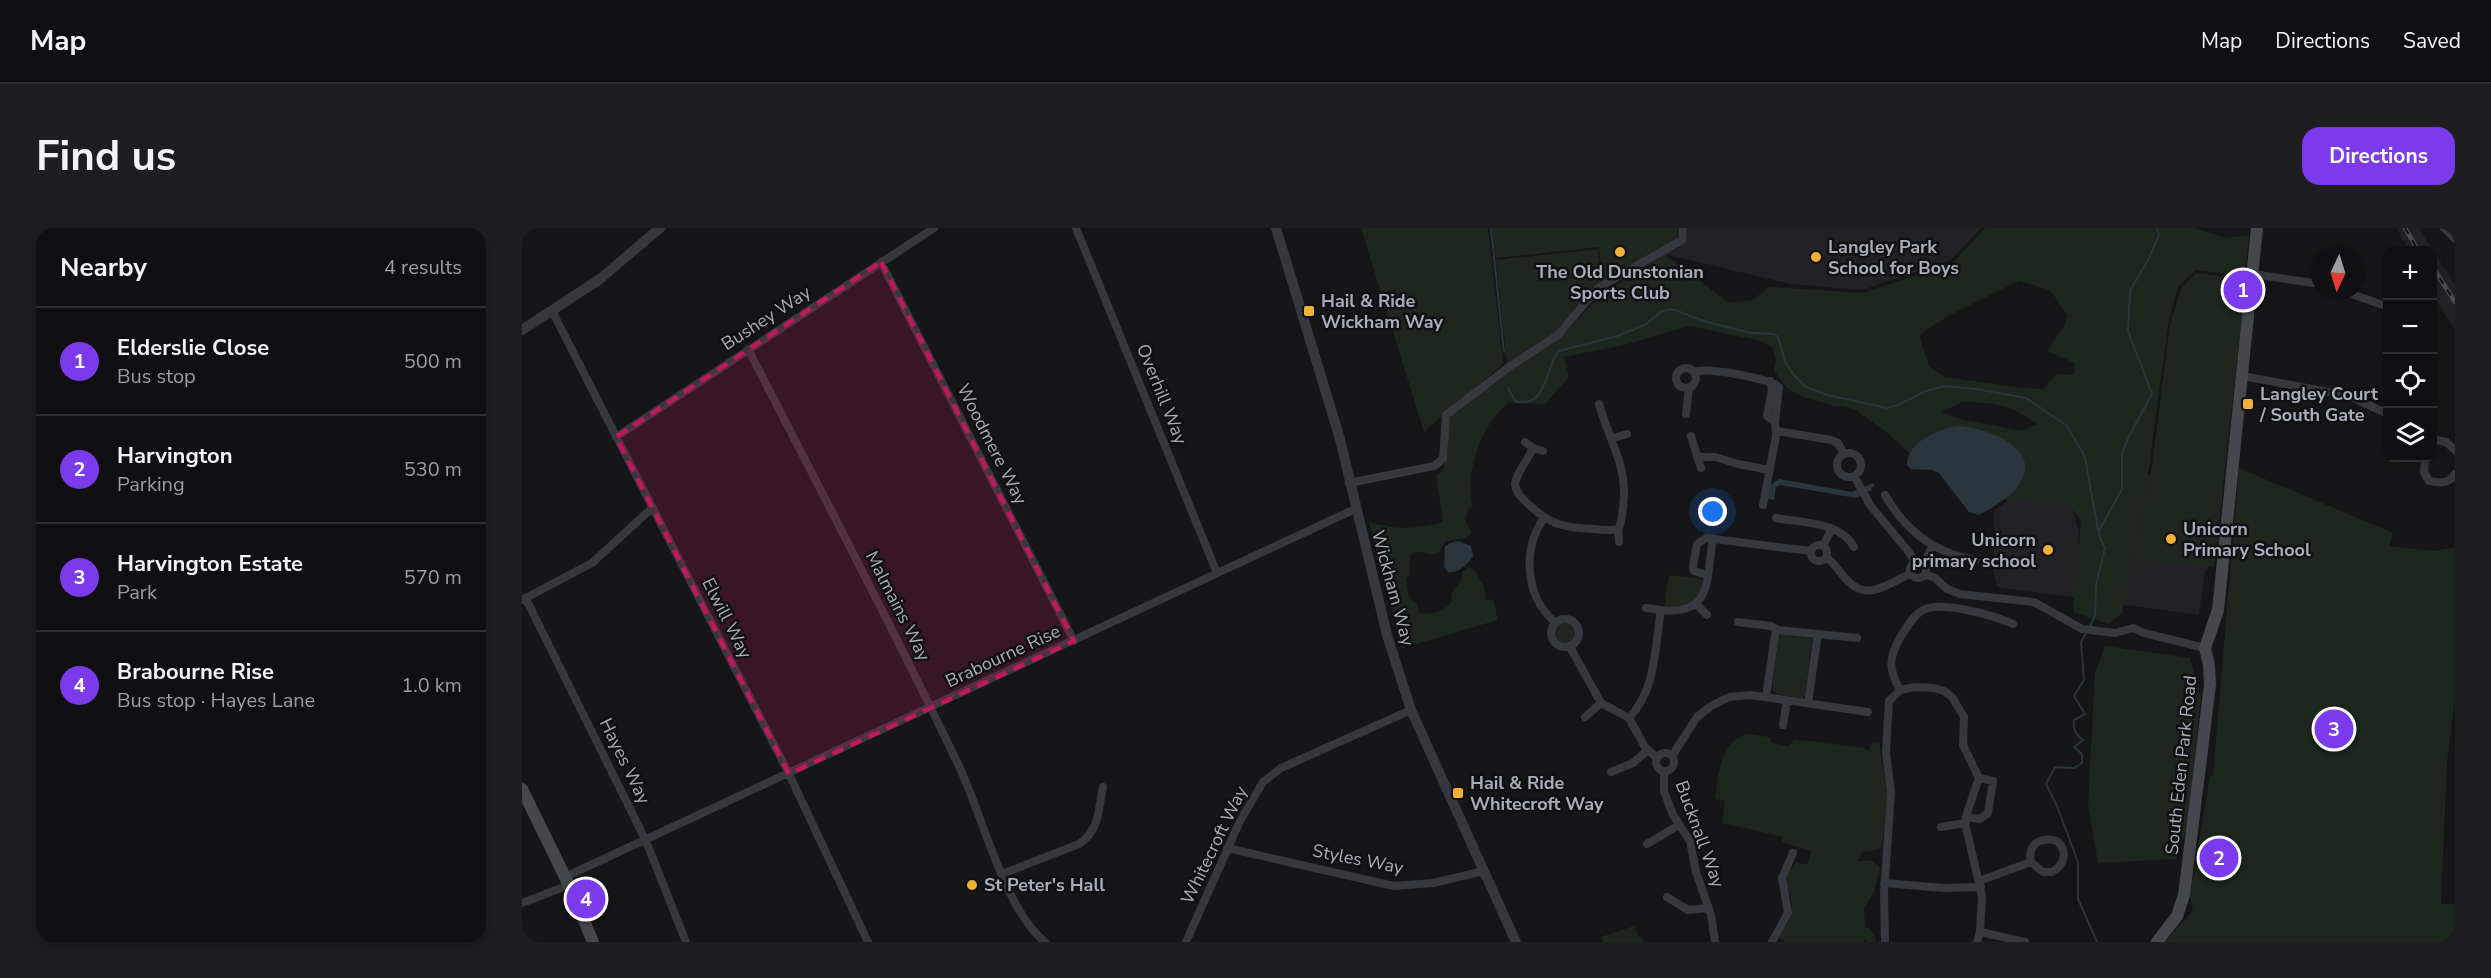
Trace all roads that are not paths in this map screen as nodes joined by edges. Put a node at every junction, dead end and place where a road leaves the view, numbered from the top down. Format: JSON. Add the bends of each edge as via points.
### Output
{"nodes":[{"id":1,"x":660,"y":228,"type":"edge"},
{"id":2,"x":934,"y":228,"type":"edge"},
{"id":3,"x":1076,"y":228,"type":"edge"},
{"id":4,"x":1276,"y":228,"type":"edge"},
{"id":5,"x":1683,"y":228,"type":"edge"},
{"id":6,"x":2258,"y":228,"type":"edge"},
{"id":7,"x":2444,"y":228,"type":"edge"},
{"id":8,"x":2455,"y":239,"type":"edge"},
{"id":9,"x":881,"y":262,"type":"junction"},
{"id":10,"x":2253,"y":274,"type":"junction"},
{"id":11,"x":2311,"y":283,"type":"edge"},
{"id":12,"x":2365,"y":299,"type":"edge"},
{"id":13,"x":2383,"y":305,"type":"dead end"},
{"id":14,"x":552,"y":311,"type":"junction"},
{"id":15,"x":522,"y":330,"type":"edge"},
{"id":16,"x":748,"y":349,"type":"junction"},
{"id":17,"x":1694,"y":372,"type":"junction"},
{"id":18,"x":2242,"y":376,"type":"junction"},
{"id":19,"x":1689,"y":388,"type":"junction"},
{"id":20,"x":1599,"y":404,"type":"dead end"},
{"id":21,"x":2383,"y":412,"type":"edge"},
{"id":22,"x":1686,"y":414,"type":"dead end"},
{"id":23,"x":1776,"y":427,"type":"junction"},
{"id":24,"x":1627,"y":434,"type":"dead end"},
{"id":25,"x":1691,"y":436,"type":"dead end"},
{"id":26,"x":616,"y":437,"type":"junction"},
{"id":27,"x":1613,"y":438,"type":"junction"},
{"id":28,"x":2437,"y":440,"type":"edge"},
{"id":29,"x":1525,"y":442,"type":"dead end"},
{"id":30,"x":1533,"y":448,"type":"junction"},
{"id":31,"x":2455,"y":450,"type":"edge"},
{"id":32,"x":1543,"y":451,"type":"dead end"},
{"id":33,"x":1844,"y":454,"type":"junction"},
{"id":34,"x":1697,"y":457,"type":"junction"},
{"id":35,"x":2425,"y":462,"type":"edge"},
{"id":36,"x":1701,"y":468,"type":"dead end"},
{"id":37,"x":1770,"y":470,"type":"junction"},
{"id":38,"x":2455,"y":474,"type":"edge"},
{"id":39,"x":1854,"y":476,"type":"junction"},
{"id":40,"x":1349,"y":483,"type":"junction"},
{"id":41,"x":1885,"y":495,"type":"dead end"},
{"id":42,"x":1763,"y":505,"type":"dead end"},
{"id":43,"x":652,"y":508,"type":"junction"},
{"id":44,"x":1355,"y":509,"type":"junction"},
{"id":45,"x":1544,"y":518,"type":"junction"},
{"id":46,"x":1776,"y":518,"type":"dead end"},
{"id":47,"x":1832,"y":529,"type":"junction"},
{"id":48,"x":1618,"y":530,"type":"junction"},
{"id":49,"x":1713,"y":539,"type":"junction"},
{"id":50,"x":1619,"y":542,"type":"dead end"},
{"id":51,"x":1823,"y":545,"type":"junction"},
{"id":52,"x":1854,"y":546,"type":"dead end"},
{"id":53,"x":1933,"y":546,"type":"junction"},
{"id":54,"x":1811,"y":551,"type":"junction"},
{"id":55,"x":1826,"y":557,"type":"junction"},
{"id":56,"x":1976,"y":560,"type":"dead end"},
{"id":57,"x":1919,"y":562,"type":"junction"},
{"id":58,"x":1217,"y":573,"type":"junction"},
{"id":59,"x":1910,"y":574,"type":"junction"},
{"id":60,"x":1925,"y":574,"type":"junction"},
{"id":61,"x":1706,"y":577,"type":"junction"},
{"id":62,"x":524,"y":600,"type":"edge"},
{"id":63,"x":1697,"y":605,"type":"junction"},
{"id":64,"x":1646,"y":608,"type":"dead end"},
{"id":65,"x":1661,"y":610,"type":"junction"},
{"id":66,"x":1707,"y":615,"type":"dead end"},
{"id":67,"x":1555,"y":622,"type":"junction"},
{"id":68,"x":1738,"y":622,"type":"dead end"},
{"id":69,"x":2013,"y":624,"type":"dead end"},
{"id":70,"x":1778,"y":630,"type":"junction"},
{"id":71,"x":1816,"y":636,"type":"junction"},
{"id":72,"x":1857,"y":638,"type":"dead end"},
{"id":73,"x":1074,"y":641,"type":"junction"},
{"id":74,"x":1570,"y":647,"type":"junction"},
{"id":75,"x":2205,"y":648,"type":"junction"},
{"id":76,"x":1900,"y":690,"type":"junction"},
{"id":77,"x":1766,"y":697,"type":"junction"},
{"id":78,"x":1787,"y":700,"type":"junction"},
{"id":79,"x":1600,"y":703,"type":"junction"},
{"id":80,"x":1808,"y":703,"type":"junction"},
{"id":81,"x":931,"y":708,"type":"junction"},
{"id":82,"x":1411,"y":710,"type":"junction"},
{"id":83,"x":1868,"y":712,"type":"dead end"},
{"id":84,"x":1585,"y":717,"type":"dead end"},
{"id":85,"x":1629,"y":718,"type":"junction"},
{"id":86,"x":1783,"y":725,"type":"dead end"},
{"id":87,"x":1648,"y":750,"type":"junction"},
{"id":88,"x":1672,"y":756,"type":"junction"},
{"id":89,"x":1657,"y":758,"type":"junction"},
{"id":90,"x":1664,"y":771,"type":"junction"},
{"id":91,"x":1611,"y":772,"type":"dead end"},
{"id":92,"x":789,"y":774,"type":"junction"},
{"id":93,"x":1979,"y":778,"type":"junction"},
{"id":94,"x":1103,"y":787,"type":"dead end"},
{"id":95,"x":522,"y":789,"type":"edge"},
{"id":96,"x":1966,"y":820,"type":"junction"},
{"id":97,"x":1679,"y":825,"type":"junction"},
{"id":98,"x":1941,"y":827,"type":"dead end"},
{"id":99,"x":646,"y":841,"type":"junction"},
{"id":100,"x":1647,"y":844,"type":"dead end"},
{"id":101,"x":1227,"y":848,"type":"junction"},
{"id":102,"x":1793,"y":853,"type":"dead end"},
{"id":103,"x":2031,"y":862,"type":"junction"},
{"id":104,"x":1484,"y":871,"type":"junction"},
{"id":105,"x":1002,"y":874,"type":"junction"},
{"id":106,"x":567,"y":881,"type":"junction"},
{"id":107,"x":1884,"y":883,"type":"junction"},
{"id":108,"x":1980,"y":884,"type":"junction"},
{"id":109,"x":1667,"y":897,"type":"dead end"},
{"id":110,"x":522,"y":903,"type":"edge"},
{"id":111,"x":1708,"y":908,"type":"junction"},
{"id":112,"x":1980,"y":932,"type":"junction"},
{"id":113,"x":592,"y":942,"type":"edge"},
{"id":114,"x":686,"y":942,"type":"edge"},
{"id":115,"x":868,"y":942,"type":"edge"},
{"id":116,"x":1045,"y":942,"type":"edge"},
{"id":117,"x":1186,"y":942,"type":"edge"},
{"id":118,"x":1516,"y":942,"type":"edge"},
{"id":119,"x":1715,"y":942,"type":"edge"},
{"id":120,"x":1772,"y":942,"type":"edge"},
{"id":121,"x":1885,"y":942,"type":"edge"},
{"id":122,"x":1977,"y":942,"type":"edge"},
{"id":123,"x":2025,"y":942,"type":"edge"},
{"id":124,"x":2157,"y":942,"type":"edge"}],
"edges":[{"from":1,"to":14,"type":"street","via":[[600,279]]},
{"from":2,"to":9,"type":"street","name":"Bushey Way"},
{"from":3,"to":58,"type":"street","name":"Overhill Way"},
{"from":4,"to":40,"type":"street","name":"Wickham Way","via":[[1340,439]]},
{"from":5,"to":40,"type":"street","via":[[1682,240],[1598,288],[1558,335],[1446,415],[1443,459],[1434,466]]},
{"from":6,"to":10,"type":"main road","name":"South Eden Park Road"},
{"from":7,"to":8,"type":"street"},
{"from":9,"to":16,"type":"street","name":"Bushey Way"},
{"from":9,"to":73,"type":"street","name":"Woodmere Way"},
{"from":10,"to":11,"type":"street"},
{"from":10,"to":18,"type":"main road","name":"South Eden Park Road"},
{"from":12,"to":13,"type":"street"},
{"from":14,"to":15,"type":"street"},
{"from":14,"to":26,"type":"street","name":"Elwill Way"},
{"from":16,"to":26,"type":"street","name":"Bushey Way"},
{"from":16,"to":81,"type":"street","name":"Malmains Way"},
{"from":17,"to":19,"type":"street","via":[[1696,380]]},
{"from":17,"to":19,"type":"street","via":[[1684,368],[1676,374],[1678,385]]},
{"from":17,"to":23,"type":"street","via":[[1704,370],[1770,381],[1767,416]]},
{"from":18,"to":21,"type":"street","via":[[2349,396]]},
{"from":18,"to":75,"type":"main road","name":"South Eden Park Road","via":[[2218,610]]},
{"from":19,"to":22,"type":"street"},
{"from":20,"to":27,"type":"street"},
{"from":23,"to":33,"type":"street","via":[[1834,441]]},
{"from":23,"to":37,"type":"street"},
{"from":24,"to":27,"type":"street"},
{"from":25,"to":34,"type":"street"},
{"from":26,"to":43,"type":"street","name":"Elwill Way"},
{"from":27,"to":48,"type":"street","via":[[1626,487]]},
{"from":28,"to":31,"type":"street"},
{"from":29,"to":30,"type":"street"},
{"from":30,"to":32,"type":"street"},
{"from":30,"to":45,"type":"street","via":[[1515,486]]},
{"from":33,"to":39,"type":"street","via":[[1854,454],[1859,459],[1861,467]]},
{"from":33,"to":39,"type":"street","via":[[1837,462],[1837,470],[1843,476]]},
{"from":34,"to":36,"type":"street"},
{"from":34,"to":37,"type":"street","via":[[1715,457]]},
{"from":35,"to":38,"type":"street","via":[[2429,481],[2443,483]]},
{"from":37,"to":42,"type":"street"},
{"from":39,"to":57,"type":"street"},
{"from":40,"to":44,"type":"street","name":"Wickham Way"},
{"from":41,"to":53,"type":"street","via":[[1905,523]]},
{"from":43,"to":62,"type":"street","via":[[592,563]]},
{"from":43,"to":92,"type":"street","name":"Elwill Way"},
{"from":44,"to":58,"type":"street","name":"Brabourne Rise"},
{"from":44,"to":82,"type":"street","name":"Wickham Way"},
{"from":45,"to":48,"type":"street","via":[[1568,527]]},
{"from":45,"to":67,"type":"street","via":[[1532,538],[1529,562],[1540,605]]},
{"from":46,"to":47,"type":"street"},
{"from":47,"to":51,"type":"street"},
{"from":47,"to":52,"type":"street"},
{"from":48,"to":50,"type":"street"},
{"from":49,"to":54,"type":"street"},
{"from":49,"to":61,"type":"street"},
{"from":49,"to":61,"type":"street","via":[[1703,539],[1696,548],[1693,568]]},
{"from":51,"to":54,"type":"street","via":[[1815,545]]},
{"from":51,"to":55,"type":"street"},
{"from":53,"to":56,"type":"street"},
{"from":53,"to":57,"type":"street"},
{"from":54,"to":55,"type":"street","via":[[1818,561]]},
{"from":55,"to":59,"type":"street","via":[[1851,584],[1865,590],[1883,588]]},
{"from":57,"to":59,"type":"street","via":[[1910,567]]},
{"from":57,"to":60,"type":"street","via":[[1926,567]]},
{"from":58,"to":73,"type":"street","name":"Brabourne Rise"},
{"from":59,"to":60,"type":"street","via":[[1916,578]]},
{"from":60,"to":75,"type":"street","via":[[1952,591],[2034,602],[2082,629],[2115,633],[2133,628]]},
{"from":61,"to":63,"type":"street"},
{"from":62,"to":99,"type":"street","name":"Hayes Way"},
{"from":63,"to":65,"type":"street","via":[[1681,612]]},
{"from":63,"to":66,"type":"street"},
{"from":64,"to":65,"type":"street"},
{"from":65,"to":85,"type":"street","via":[[1651,681],[1641,704]]},
{"from":67,"to":74,"type":"street","via":[[1554,640]]},
{"from":67,"to":74,"type":"street","via":[[1576,618],[1578,633]]},
{"from":68,"to":70,"type":"street"},
{"from":69,"to":76,"type":"street","via":[[1986,613],[1924,609],[1908,624],[1894,648],[1890,672]]},
{"from":70,"to":71,"type":"street"},
{"from":70,"to":77,"type":"street"},
{"from":71,"to":72,"type":"street"},
{"from":71,"to":80,"type":"street"},
{"from":73,"to":81,"type":"street","name":"Brabourne Rise"},
{"from":74,"to":79,"type":"street"},
{"from":75,"to":124,"type":"main road","name":"South Eden Park Road","via":[[2210,685],[2184,895],[2177,916]]},
{"from":76,"to":93,"type":"street","via":[[1934,688],[1952,697],[1964,717],[1964,745]]},
{"from":76,"to":107,"type":"street","via":[[1889,701],[1886,752],[1892,792]]},
{"from":77,"to":78,"type":"street"},
{"from":77,"to":88,"type":"street","via":[[1735,696],[1711,706],[1692,722]]},
{"from":78,"to":80,"type":"street"},
{"from":78,"to":86,"type":"street"},
{"from":79,"to":84,"type":"street"},
{"from":79,"to":85,"type":"street"},
{"from":80,"to":83,"type":"street"},
{"from":81,"to":92,"type":"street","name":"Brabourne Rise"},
{"from":81,"to":105,"type":"street","name":"Malmains Way","via":[[968,784]]},
{"from":82,"to":101,"type":"street","name":"Whitecroft Way","via":[[1281,768],[1263,782]]},
{"from":82,"to":104,"type":"street","name":"Wickham Way"},
{"from":85,"to":87,"type":"street","name":"Bucknall Way"},
{"from":87,"to":89,"type":"street","name":"Bucknall Way"},
{"from":87,"to":91,"type":"street","via":[[1633,763]]},
{"from":88,"to":89,"type":"street","name":"Bucknall Way","via":[[1664,753]]},
{"from":88,"to":90,"type":"street","name":"Bucknall Way","via":[[1673,766]]},
{"from":89,"to":90,"type":"street","name":"Bucknall Way","via":[[1657,767]]},
{"from":90,"to":97,"type":"street","name":"Bucknall Way","via":[[1664,790]]},
{"from":92,"to":99,"type":"street","name":"Brabourne Rise"},
{"from":92,"to":115,"type":"street","name":"Elwill Way"},
{"from":93,"to":96,"type":"street"},
{"from":93,"to":96,"type":"street","via":[[1993,781],[1988,813],[1980,819]]},
{"from":94,"to":105,"type":"street","via":[[1094,831],[1087,838]]},
{"from":95,"to":106,"type":"main road"},
{"from":96,"to":98,"type":"street"},
{"from":96,"to":108,"type":"street"},
{"from":97,"to":100,"type":"street"},
{"from":97,"to":111,"type":"street","name":"Bucknall Way","via":[[1690,841]]},
{"from":99,"to":106,"type":"street","name":"Brabourne Rise"},
{"from":99,"to":114,"type":"street","name":"Hayes Way"},
{"from":101,"to":104,"type":"street","name":"Styles Way","via":[[1394,886],[1433,884]]},
{"from":101,"to":117,"type":"street","name":"Whitecroft Way"},
{"from":102,"to":120,"type":"street","via":[[1782,878],[1788,913]]},
{"from":103,"to":103,"type":"street","via":[[2043,872],[2052,872],[2061,865],[2063,848],[2057,841],[2042,839],[2030,852]]},
{"from":103,"to":108,"type":"street"},
{"from":104,"to":118,"type":"street","name":"Wickham Way"},
{"from":105,"to":116,"type":"street","name":"Malmains Way","via":[[1020,915]]},
{"from":106,"to":110,"type":"street","name":"Brabourne Rise"},
{"from":106,"to":113,"type":"main road"},
{"from":107,"to":108,"type":"street","via":[[1944,888]]},
{"from":107,"to":121,"type":"street"},
{"from":108,"to":112,"type":"street"},
{"from":109,"to":111,"type":"street","via":[[1688,910]]},
{"from":111,"to":119,"type":"street","name":"Bucknall Way"},
{"from":112,"to":122,"type":"street"},
{"from":112,"to":123,"type":"street"}]}
